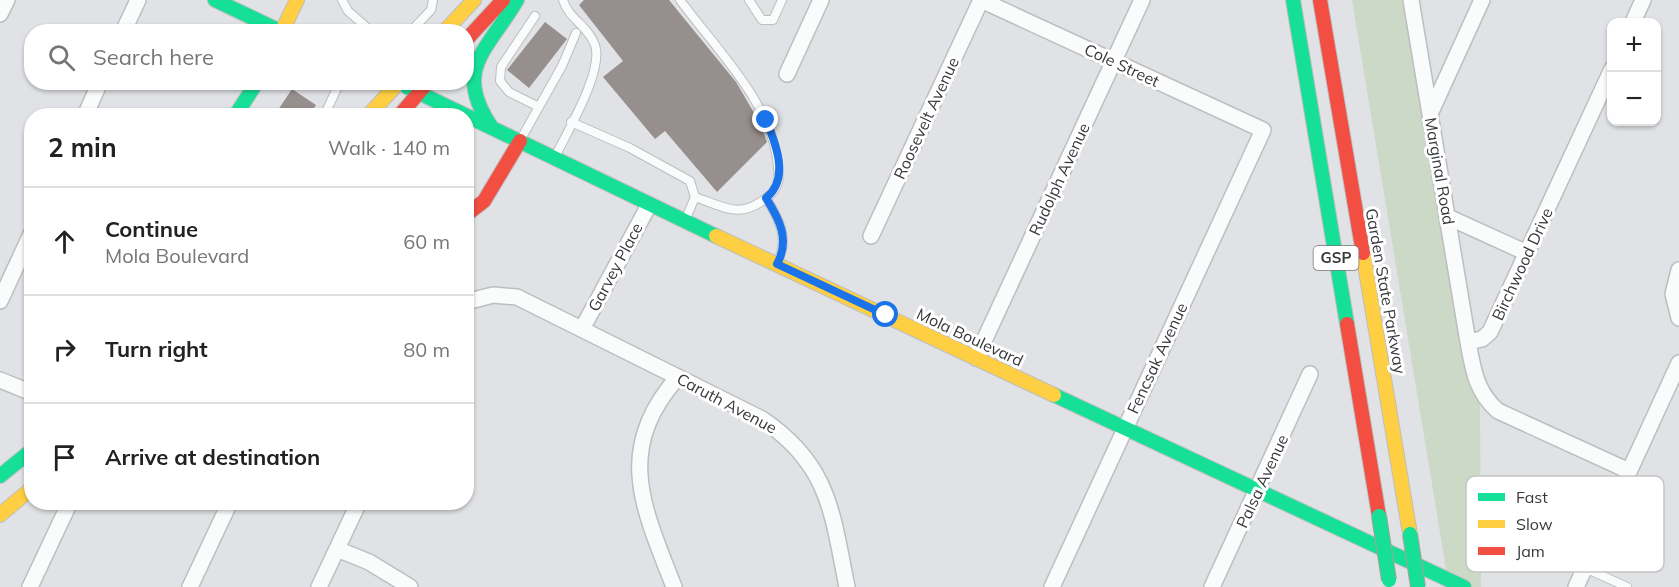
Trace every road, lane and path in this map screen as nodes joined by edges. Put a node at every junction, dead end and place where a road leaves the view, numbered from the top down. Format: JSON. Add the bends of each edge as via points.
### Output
{"nodes":[{"id":1,"x":6,"y":0,"type":"edge"},
{"id":2,"x":138,"y":0,"type":"edge"},
{"id":3,"x":215,"y":0,"type":"edge"},
{"id":4,"x":297,"y":0,"type":"edge"},
{"id":5,"x":342,"y":0,"type":"edge"},
{"id":6,"x":433,"y":0,"type":"edge"},
{"id":7,"x":474,"y":0,"type":"edge"},
{"id":8,"x":502,"y":0,"type":"edge"},
{"id":9,"x":517,"y":0,"type":"edge"},
{"id":10,"x":563,"y":0,"type":"edge"},
{"id":11,"x":680,"y":0,"type":"edge"},
{"id":12,"x":782,"y":0,"type":"edge"},
{"id":13,"x":821,"y":0,"type":"edge"},
{"id":14,"x":981,"y":0,"type":"edge"},
{"id":15,"x":1142,"y":0,"type":"edge"},
{"id":16,"x":1293,"y":0,"type":"edge"},
{"id":17,"x":1320,"y":0,"type":"edge"},
{"id":18,"x":1411,"y":0,"type":"edge"},
{"id":19,"x":1482,"y":0,"type":"edge"},
{"id":20,"x":1643,"y":0,"type":"edge"},
{"id":21,"x":752,"y":2,"type":"edge"},
{"id":22,"x":0,"y":14,"type":"edge"},
{"id":23,"x":443,"y":15,"type":"junction"},
{"id":24,"x":535,"y":16,"type":"dead end"},
{"id":25,"x":1635,"y":18,"type":"edge"},
{"id":26,"x":127,"y":24,"type":"edge"},
{"id":27,"x":267,"y":24,"type":"edge"},
{"id":28,"x":285,"y":24,"type":"edge"},
{"id":29,"x":363,"y":24,"type":"edge"},
{"id":30,"x":426,"y":24,"type":"edge"},
{"id":31,"x":444,"y":24,"type":"edge"},
{"id":32,"x":474,"y":31,"type":"edge"},
{"id":33,"x":576,"y":33,"type":"dead end"},
{"id":34,"x":1114,"y":61,"type":"junction"},
{"id":35,"x":474,"y":67,"type":"edge"},
{"id":36,"x":1610,"y":72,"type":"edge"},
{"id":37,"x":787,"y":74,"type":"dead end"},
{"id":38,"x":96,"y":90,"type":"edge"},
{"id":39,"x":253,"y":90,"type":"edge"},
{"id":40,"x":336,"y":90,"type":"edge"},
{"id":41,"x":392,"y":90,"type":"edge"},
{"id":42,"x":422,"y":90,"type":"edge"},
{"id":43,"x":427,"y":90,"type":"edge"},
{"id":44,"x":471,"y":90,"type":"edge"},
{"id":45,"x":539,"y":107,"type":"junction"},
{"id":46,"x":89,"y":108,"type":"edge"},
{"id":47,"x":243,"y":108,"type":"edge"},
{"id":48,"x":328,"y":108,"type":"edge"},
{"id":49,"x":376,"y":108,"type":"edge"},
{"id":50,"x":406,"y":108,"type":"edge"},
{"id":51,"x":452,"y":108,"type":"edge"},
{"id":52,"x":1430,"y":114,"type":"junction"},
{"id":53,"x":474,"y":120,"type":"edge"},
{"id":54,"x":571,"y":122,"type":"junction"},
{"id":55,"x":492,"y":128,"type":"junction"},
{"id":56,"x":1263,"y":130,"type":"joint"},
{"id":57,"x":520,"y":141,"type":"junction"},
{"id":58,"x":555,"y":158,"type":"junction"},
{"id":59,"x":695,"y":197,"type":"junction"},
{"id":60,"x":766,"y":198,"type":"junction"},
{"id":61,"x":649,"y":204,"type":"junction"},
{"id":62,"x":474,"y":209,"type":"edge"},
{"id":63,"x":1448,"y":217,"type":"junction"},
{"id":64,"x":685,"y":221,"type":"junction"},
{"id":65,"x":871,"y":236,"type":"dead end"},
{"id":66,"x":24,"y":249,"type":"edge"},
{"id":67,"x":1527,"y":253,"type":"junction"},
{"id":68,"x":777,"y":264,"type":"junction"},
{"id":69,"x":1679,"y":270,"type":"edge"},
{"id":70,"x":474,"y":300,"type":"edge"},
{"id":71,"x":0,"y":301,"type":"edge"},
{"id":72,"x":1679,"y":318,"type":"edge"},
{"id":73,"x":582,"y":329,"type":"junction"},
{"id":74,"x":1468,"y":342,"type":"junction"},
{"id":75,"x":976,"y":358,"type":"junction"},
{"id":76,"x":1679,"y":363,"type":"edge"},
{"id":77,"x":1311,"y":374,"type":"dead end"},
{"id":78,"x":678,"y":377,"type":"junction"},
{"id":79,"x":0,"y":380,"type":"edge"},
{"id":80,"x":24,"y":390,"type":"edge"},
{"id":81,"x":1125,"y":427,"type":"junction"},
{"id":82,"x":24,"y":456,"type":"edge"},
{"id":83,"x":1629,"y":471,"type":"junction"},
{"id":84,"x":0,"y":476,"type":"edge"},
{"id":85,"x":1627,"y":476,"type":"edge"},
{"id":86,"x":1258,"y":490,"type":"junction"},
{"id":87,"x":24,"y":495,"type":"edge"},
{"id":88,"x":66,"y":510,"type":"edge"},
{"id":89,"x":226,"y":510,"type":"edge"},
{"id":90,"x":355,"y":510,"type":"edge"},
{"id":91,"x":0,"y":515,"type":"edge"},
{"id":92,"x":337,"y":549,"type":"junction"},
{"id":93,"x":1583,"y":572,"type":"edge"},
{"id":94,"x":1594,"y":572,"type":"edge"},
{"id":95,"x":1389,"y":584,"type":"edge"},
{"id":96,"x":30,"y":587,"type":"edge"},
{"id":97,"x":190,"y":587,"type":"edge"},
{"id":98,"x":319,"y":587,"type":"edge"},
{"id":99,"x":410,"y":587,"type":"edge"},
{"id":100,"x":674,"y":587,"type":"edge"},
{"id":101,"x":848,"y":587,"type":"edge"},
{"id":102,"x":1052,"y":587,"type":"edge"},
{"id":103,"x":1212,"y":587,"type":"edge"},
{"id":104,"x":1418,"y":587,"type":"edge"},
{"id":105,"x":1464,"y":587,"type":"edge"},
{"id":106,"x":1576,"y":587,"type":"edge"},
{"id":107,"x":1627,"y":587,"type":"edge"}],
"edges":[{"from":1,"to":22,"type":"street"},
{"from":2,"to":26,"type":"street"},
{"from":3,"to":27,"type":"main road"},
{"from":4,"to":28,"type":"main road"},
{"from":5,"to":29,"type":"lane"},
{"from":6,"to":23,"type":"lane"},
{"from":7,"to":23,"type":"main road"},
{"from":8,"to":32,"type":"main road"},
{"from":9,"to":35,"type":"main road"},
{"from":10,"to":54,"type":"lane","via":[[596,48],[593,76]]},
{"from":11,"to":60,"type":"lane","via":[[749,89],[775,140],[779,180]]},
{"from":12,"to":21,"type":"lane","via":[[773,20],[762,20]]},
{"from":13,"to":37,"type":"street"},
{"from":14,"to":34,"type":"street","name":"Cole Street"},
{"from":14,"to":65,"type":"street","name":"Roosevelt Avenue"},
{"from":15,"to":34,"type":"street","name":"Rudolph Avenue"},
{"from":16,"to":95,"type":"main road","number":"GSP","bridge":true},
{"from":17,"to":104,"type":"main road","name":"Garden State Parkway","number":"GSP","bridge":true},
{"from":18,"to":52,"type":"street","name":"Marginal Road"},
{"from":19,"to":52,"type":"street"},
{"from":20,"to":25,"type":"street"},
{"from":23,"to":30,"type":"lane"},
{"from":23,"to":31,"type":"main road"},
{"from":24,"to":45,"type":"lane","via":[[501,67],[500,81],[509,92]]},
{"from":33,"to":45,"type":"lane"},
{"from":34,"to":56,"type":"street","name":"Cole Street"},
{"from":34,"to":75,"type":"street","name":"Rudolph Avenue"},
{"from":36,"to":67,"type":"street","name":"Birchwood Drive"},
{"from":38,"to":46,"type":"street"},
{"from":39,"to":47,"type":"main road"},
{"from":40,"to":48,"type":"lane"},
{"from":41,"to":49,"type":"main road"},
{"from":42,"to":50,"type":"main road"},
{"from":43,"to":51,"type":"main road","name":"Mola Boulevard"},
{"from":44,"to":55,"type":"main road","via":[[478,111]]},
{"from":45,"to":57,"type":"lane"},
{"from":52,"to":63,"type":"street","name":"Marginal Road"},
{"from":53,"to":55,"type":"main road","name":"Mola Boulevard"},
{"from":54,"to":58,"type":"lane"},
{"from":54,"to":59,"type":"lane","via":[[630,148],[690,182]]},
{"from":55,"to":57,"type":"main road","name":"Mola Boulevard"},
{"from":56,"to":81,"type":"street","name":"Fencsak Avenue"},
{"from":57,"to":58,"type":"main road","name":"Mola Boulevard"},
{"from":57,"to":62,"type":"main road","via":[[484,201]]},
{"from":58,"to":61,"type":"main road","name":"Mola Boulevard"},
{"from":59,"to":60,"type":"lane","via":[[741,211]]},
{"from":59,"to":64,"type":"lane"},
{"from":60,"to":68,"type":"lane","via":[[784,238]]},
{"from":61,"to":64,"type":"main road","name":"Mola Boulevard"},
{"from":61,"to":73,"type":"street","name":"Garvey Place"},
{"from":63,"to":67,"type":"street"},
{"from":63,"to":74,"type":"street","name":"Marginal Road"},
{"from":64,"to":68,"type":"main road","name":"Mola Boulevard"},
{"from":66,"to":71,"type":"street"},
{"from":67,"to":74,"type":"street","name":"Birchwood Drive","via":[[1490,332],[1482,339]]},
{"from":68,"to":75,"type":"main road","name":"Mola Boulevard"},
{"from":69,"to":72,"type":"street","via":[[1673,294]]},
{"from":70,"to":73,"type":"street","name":"Caruth Avenue","via":[[509,296]]},
{"from":73,"to":78,"type":"street","name":"Caruth Avenue"},
{"from":74,"to":83,"type":"street","via":[[1480,390],[1498,411]]},
{"from":75,"to":81,"type":"main road","name":"Mola Boulevard"},
{"from":76,"to":83,"type":"street"},
{"from":77,"to":86,"type":"street","name":"Palsa Avenue"},
{"from":78,"to":100,"type":"street","via":[[655,406],[639,464],[644,508]]},
{"from":78,"to":101,"type":"street","name":"Caruth Avenue","via":[[762,419],[803,454],[828,499]]},
{"from":79,"to":80,"type":"street"},
{"from":81,"to":86,"type":"main road","name":"Mola Boulevard"},
{"from":81,"to":102,"type":"street","name":"Fencsak Avenue"},
{"from":82,"to":84,"type":"main road"},
{"from":83,"to":85,"type":"street"},
{"from":86,"to":103,"type":"street","name":"Palsa Avenue"},
{"from":86,"to":105,"type":"main road","name":"Mola Boulevard"},
{"from":87,"to":91,"type":"main road"},
{"from":88,"to":96,"type":"street"},
{"from":89,"to":97,"type":"street"},
{"from":90,"to":92,"type":"street"},
{"from":92,"to":98,"type":"street"},
{"from":92,"to":99,"type":"street","via":[[369,562]]},
{"from":93,"to":106,"type":"street"},
{"from":94,"to":107,"type":"lane"}]}
